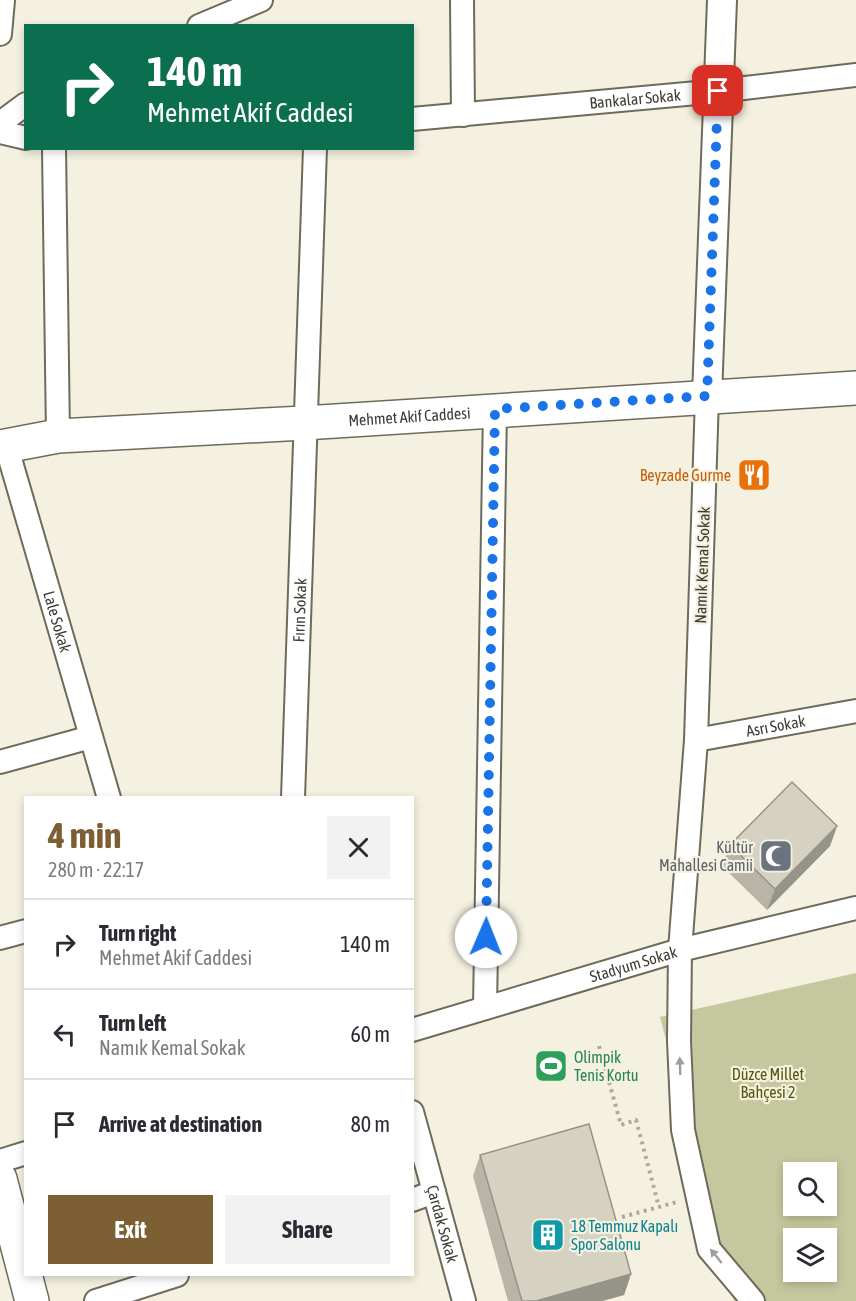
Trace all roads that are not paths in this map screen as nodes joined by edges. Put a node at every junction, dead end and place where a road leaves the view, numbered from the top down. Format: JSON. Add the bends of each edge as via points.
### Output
{"nodes":[{"id":1,"x":3,"y":0,"type":"edge"},
{"id":2,"x":261,"y":0,"type":"edge"},
{"id":3,"x":462,"y":0,"type":"edge"},
{"id":4,"x":722,"y":0,"type":"edge"},
{"id":5,"x":204,"y":24,"type":"edge"},
{"id":6,"x":0,"y":34,"type":"edge"},
{"id":7,"x":856,"y":75,"type":"edge"},
{"id":8,"x":718,"y":91,"type":"junction"},
{"id":9,"x":24,"y":105,"type":"edge"},
{"id":10,"x":463,"y":115,"type":"junction"},
{"id":11,"x":414,"y":119,"type":"edge"},
{"id":12,"x":0,"y":123,"type":"edge"},
{"id":13,"x":0,"y":132,"type":"edge"},
{"id":14,"x":24,"y":138,"type":"edge"},
{"id":15,"x":54,"y":150,"type":"edge"},
{"id":16,"x":315,"y":150,"type":"edge"},
{"id":17,"x":856,"y":388,"type":"edge"},
{"id":18,"x":707,"y":396,"type":"junction"},
{"id":19,"x":495,"y":409,"type":"junction"},
{"id":20,"x":304,"y":423,"type":"junction"},
{"id":21,"x":58,"y":436,"type":"junction"},
{"id":22,"x":3,"y":446,"type":"edge"},
{"id":23,"x":856,"y":711,"type":"edge"},
{"id":24,"x":91,"y":737,"type":"junction"},
{"id":25,"x":696,"y":740,"type":"junction"},
{"id":26,"x":0,"y":762,"type":"edge"},
{"id":27,"x":108,"y":796,"type":"edge"},
{"id":28,"x":293,"y":796,"type":"edge"},
{"id":29,"x":856,"y":908,"type":"edge"},
{"id":30,"x":24,"y":932,"type":"edge"},
{"id":31,"x":0,"y":938,"type":"edge"},
{"id":32,"x":680,"y":950,"type":"junction"},
{"id":33,"x":485,"y":1008,"type":"junction"},
{"id":34,"x":414,"y":1029,"type":"edge"},
{"id":35,"x":414,"y":1119,"type":"edge"},
{"id":36,"x":24,"y":1154,"type":"edge"},
{"id":37,"x":0,"y":1161,"type":"edge"},
{"id":38,"x":0,"y":1179,"type":"edge"},
{"id":39,"x":434,"y":1192,"type":"junction"},
{"id":40,"x":414,"y":1199,"type":"edge"},
{"id":41,"x":24,"y":1270,"type":"edge"},
{"id":42,"x":25,"y":1276,"type":"edge"},
{"id":43,"x":174,"y":1276,"type":"edge"},
{"id":44,"x":32,"y":1301,"type":"edge"},
{"id":45,"x":96,"y":1301,"type":"edge"},
{"id":46,"x":464,"y":1301,"type":"edge"},
{"id":47,"x":753,"y":1301,"type":"edge"}],
"edges":[{"from":1,"to":6,"type":"street"},
{"from":2,"to":5,"type":"street"},
{"from":3,"to":10,"type":"street"},
{"from":4,"to":8,"type":"street","name":"Namık Kemal Sokak"},
{"from":7,"to":8,"type":"street","name":"Bankalar Sokak"},
{"from":8,"to":10,"type":"street","name":"Bankalar Sokak"},
{"from":8,"to":18,"type":"street","name":"Namık Kemal Sokak"},
{"from":9,"to":12,"type":"street"},
{"from":10,"to":11,"type":"street","name":"Bankalar Sokak"},
{"from":13,"to":14,"type":"street"},
{"from":15,"to":21,"type":"street"},
{"from":16,"to":20,"type":"street","name":"Fırın Sokak"},
{"from":17,"to":18,"type":"main road","name":"Mehmet Akif Caddesi"},
{"from":18,"to":19,"type":"main road","name":"Mehmet Akif Caddesi"},
{"from":18,"to":25,"type":"street","name":"Namık Kemal Sokak"},
{"from":19,"to":20,"type":"main road","name":"Mehmet Akif Caddesi"},
{"from":19,"to":33,"type":"street"},
{"from":20,"to":21,"type":"main road","name":"Mehmet Akif Caddesi"},
{"from":20,"to":28,"type":"street","name":"Fırın Sokak"},
{"from":21,"to":22,"type":"main road","name":"Mehmet Akif Caddesi"},
{"from":22,"to":24,"type":"street","name":"Lale Sokak"},
{"from":23,"to":25,"type":"street","name":"Asrı Sokak"},
{"from":24,"to":26,"type":"street"},
{"from":24,"to":27,"type":"street","name":"Lale Sokak"},
{"from":25,"to":32,"type":"street","name":"Namık Kemal Sokak"},
{"from":29,"to":32,"type":"street","name":"Stadyum Sokak"},
{"from":30,"to":31,"type":"street"},
{"from":32,"to":33,"type":"street","name":"Stadyum Sokak"},
{"from":47,"to":32,"type":"street","name":"Namık Kemal Sokak","one_way":true,"via":[[709,1249],[683,1130]]},
{"from":33,"to":34,"type":"street","name":"Stadyum Sokak"},
{"from":35,"to":39,"type":"street","name":"Çardak Sokak"},
{"from":36,"to":37,"type":"street"},
{"from":38,"to":41,"type":"main road"},
{"from":39,"to":40,"type":"street"},
{"from":39,"to":46,"type":"street","name":"Çardak Sokak"},
{"from":42,"to":44,"type":"main road"},
{"from":43,"to":45,"type":"street"}]}
